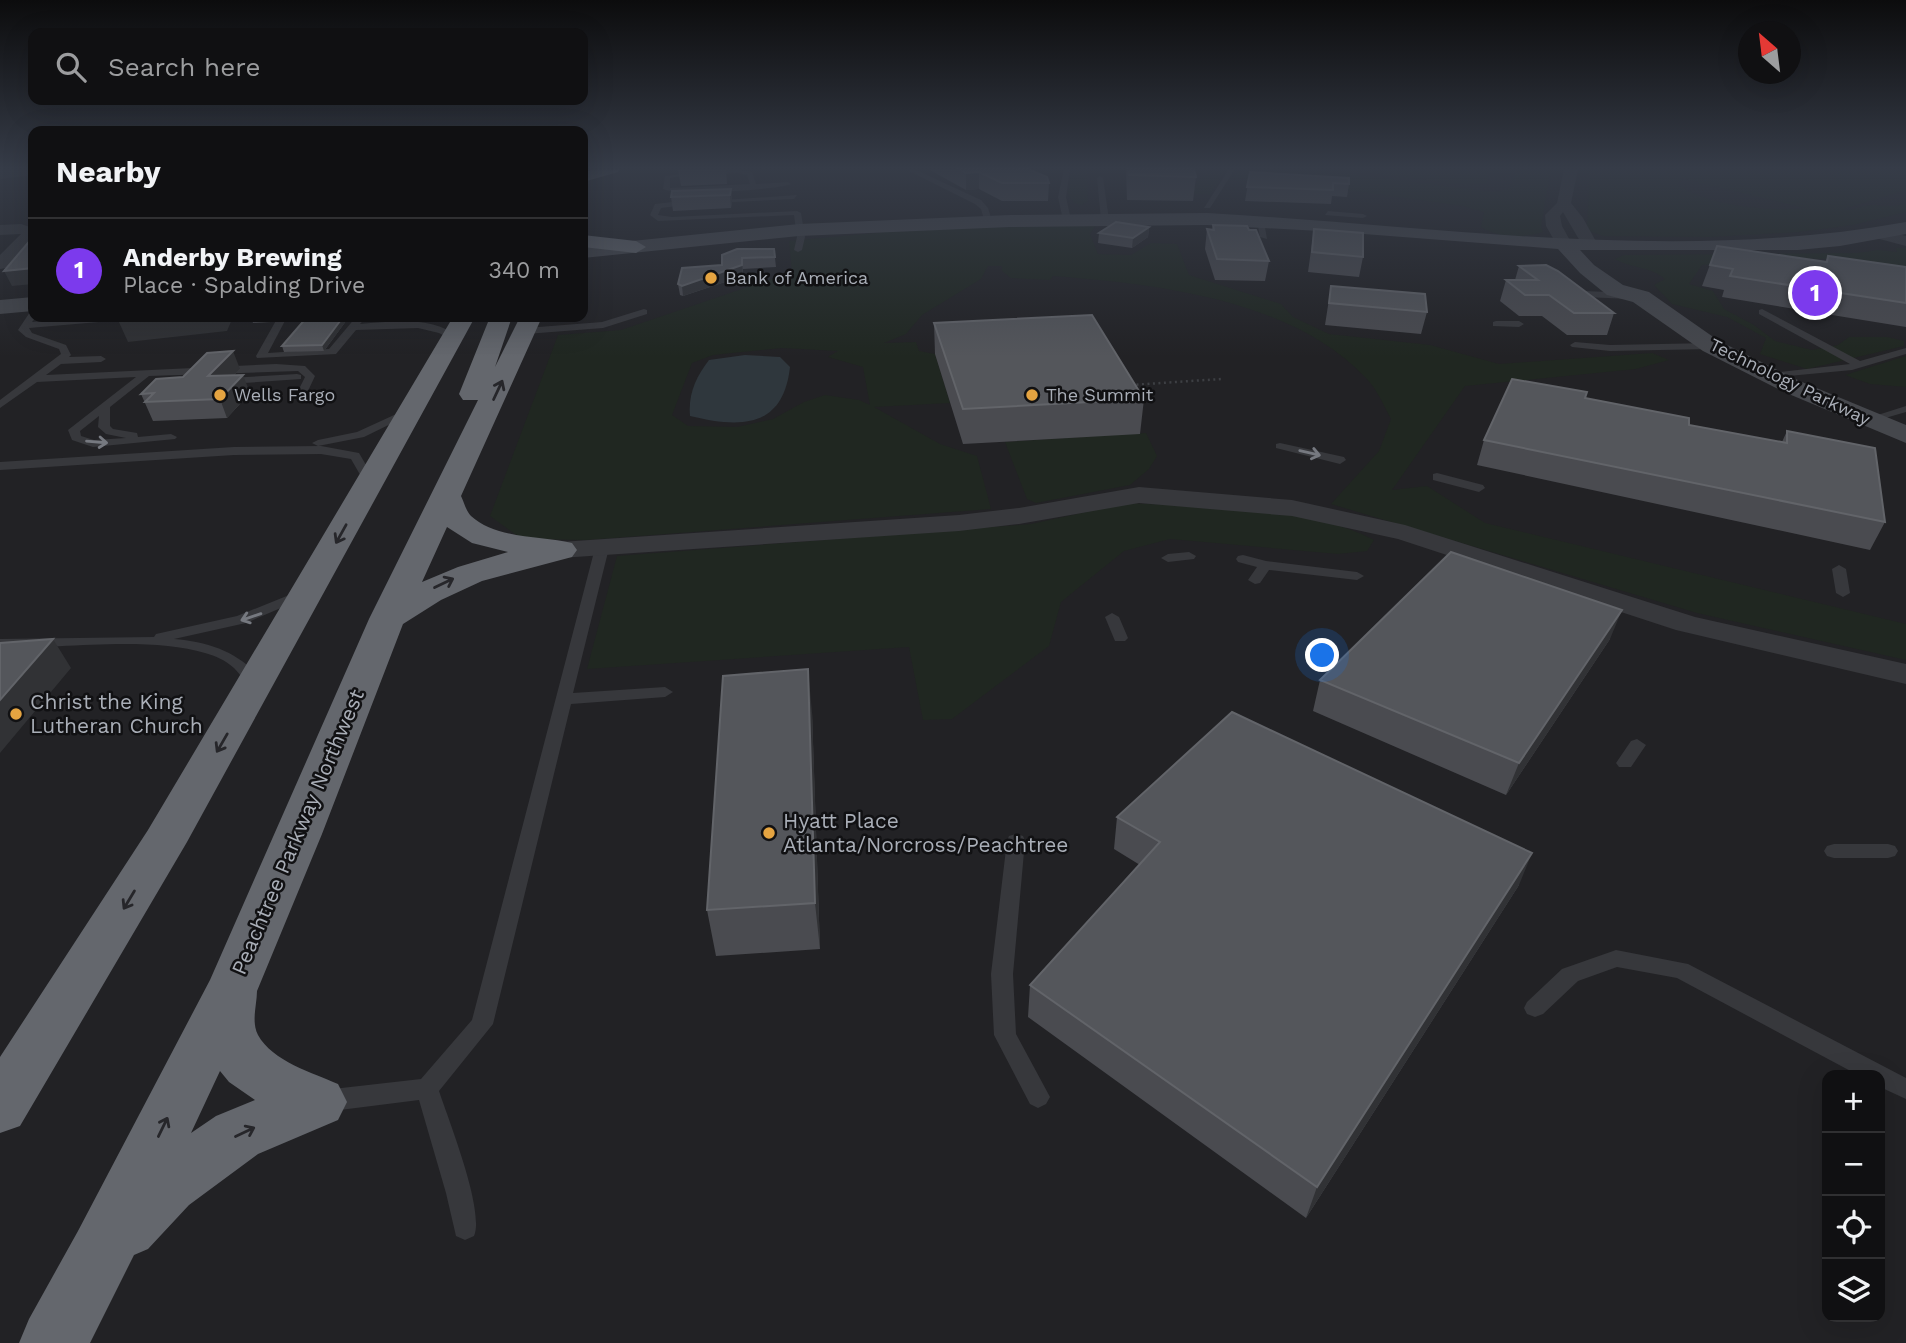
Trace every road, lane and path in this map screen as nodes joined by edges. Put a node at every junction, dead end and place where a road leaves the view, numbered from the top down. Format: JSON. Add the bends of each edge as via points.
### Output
{"nodes":[{"id":1,"x":731,"y":232,"type":"edge"},
{"id":2,"x":800,"y":232,"type":"edge"},
{"id":3,"x":1387,"y":232,"type":"edge"},
{"id":4,"x":1558,"y":232,"type":"edge"},
{"id":5,"x":1583,"y":232,"type":"edge"},
{"id":6,"x":1889,"y":232,"type":"edge"},
{"id":7,"x":1878,"y":234,"type":"junction"},
{"id":8,"x":28,"y":236,"type":"edge"},
{"id":9,"x":1906,"y":241,"type":"edge"},
{"id":10,"x":588,"y":242,"type":"edge"},
{"id":11,"x":1563,"y":244,"type":"junction"},
{"id":12,"x":1590,"y":245,"type":"junction"},
{"id":13,"x":636,"y":247,"type":"junction"},
{"id":14,"x":798,"y":250,"type":"dead end"},
{"id":15,"x":588,"y":252,"type":"edge"},
{"id":16,"x":0,"y":264,"type":"edge"},
{"id":17,"x":1561,"y":288,"type":"edge"},
{"id":18,"x":1642,"y":297,"type":"junction"},
{"id":19,"x":28,"y":304,"type":"edge"},
{"id":20,"x":0,"y":307,"type":"edge"},
{"id":21,"x":644,"y":312,"type":"dead end"},
{"id":22,"x":1762,"y":312,"type":"edge"},
{"id":23,"x":28,"y":322,"type":"edge"},
{"id":24,"x":67,"y":322,"type":"edge"},
{"id":25,"x":279,"y":322,"type":"edge"},
{"id":26,"x":356,"y":322,"type":"edge"},
{"id":27,"x":499,"y":322,"type":"edge"},
{"id":28,"x":528,"y":323,"type":"edge"},
{"id":29,"x":1678,"y":323,"type":"junction"},
{"id":30,"x":453,"y":324,"type":"edge"},
{"id":31,"x":1496,"y":324,"type":"dead end"},
{"id":32,"x":1519,"y":324,"type":"dead end"},
{"id":33,"x":404,"y":325,"type":"junction"},
{"id":34,"x":25,"y":326,"type":"junction"},
{"id":35,"x":352,"y":327,"type":"junction"},
{"id":36,"x":1575,"y":345,"type":"dead end"},
{"id":37,"x":1711,"y":346,"type":"junction"},
{"id":38,"x":1906,"y":351,"type":"edge"},
{"id":39,"x":101,"y":359,"type":"dead end"},
{"id":40,"x":57,"y":361,"type":"junction"},
{"id":41,"x":1859,"y":365,"type":"junction"},
{"id":42,"x":145,"y":375,"type":"junction"},
{"id":43,"x":310,"y":376,"type":"junction"},
{"id":44,"x":1771,"y":376,"type":"junction"},
{"id":45,"x":33,"y":379,"type":"junction"},
{"id":46,"x":1221,"y":379,"type":"dead end"},
{"id":47,"x":229,"y":381,"type":"edge"},
{"id":48,"x":203,"y":382,"type":"edge"},
{"id":49,"x":133,"y":385,"type":"junction"},
{"id":50,"x":1128,"y":386,"type":"edge"},
{"id":51,"x":303,"y":391,"type":"dead end"},
{"id":52,"x":0,"y":405,"type":"edge"},
{"id":53,"x":105,"y":408,"type":"junction"},
{"id":54,"x":1906,"y":409,"type":"edge"},
{"id":55,"x":411,"y":411,"type":"junction"},
{"id":56,"x":1868,"y":420,"type":"junction"},
{"id":57,"x":239,"y":434,"type":"dead end"},
{"id":58,"x":1906,"y":435,"type":"edge"},
{"id":59,"x":1280,"y":446,"type":"dead end"},
{"id":60,"x":234,"y":451,"type":"junction"},
{"id":61,"x":251,"y":451,"type":"junction"},
{"id":62,"x":469,"y":452,"type":"junction"},
{"id":63,"x":1340,"y":460,"type":"dead end"},
{"id":64,"x":0,"y":466,"type":"edge"},
{"id":65,"x":1437,"y":477,"type":"dead end"},
{"id":66,"x":370,"y":482,"type":"junction"},
{"id":67,"x":1479,"y":488,"type":"dead end"},
{"id":68,"x":447,"y":498,"type":"junction"},
{"id":69,"x":602,"y":548,"type":"junction"},
{"id":70,"x":560,"y":550,"type":"junction"},
{"id":71,"x":1189,"y":556,"type":"dead end"},
{"id":72,"x":1168,"y":558,"type":"dead end"},
{"id":73,"x":1243,"y":559,"type":"dead end"},
{"id":74,"x":1265,"y":565,"type":"junction"},
{"id":75,"x":1839,"y":569,"type":"dead end"},
{"id":76,"x":1357,"y":576,"type":"dead end"},
{"id":77,"x":1255,"y":580,"type":"dead end"},
{"id":78,"x":312,"y":587,"type":"junction"},
{"id":79,"x":1843,"y":593,"type":"dead end"},
{"id":80,"x":1112,"y":617,"type":"dead end"},
{"id":81,"x":387,"y":619,"type":"junction"},
{"id":82,"x":1120,"y":638,"type":"dead end"},
{"id":83,"x":131,"y":642,"type":"junction"},
{"id":84,"x":0,"y":644,"type":"edge"},
{"id":85,"x":1906,"y":674,"type":"edge"},
{"id":86,"x":257,"y":684,"type":"junction"},
{"id":87,"x":665,"y":692,"type":"dead end"},
{"id":88,"x":564,"y":699,"type":"junction"},
{"id":89,"x":1637,"y":745,"type":"dead end"},
{"id":90,"x":1625,"y":763,"type":"dead end"},
{"id":91,"x":1016,"y":841,"type":"dead end"},
{"id":92,"x":1833,"y":851,"type":"dead end"},
{"id":93,"x":1888,"y":851,"type":"dead end"},
{"id":94,"x":234,"y":984,"type":"junction"},
{"id":95,"x":1535,"y":1008,"type":"dead end"},
{"id":96,"x":18,"y":1060,"type":"edge"},
{"id":97,"x":1870,"y":1070,"type":"edge"},
{"id":98,"x":1885,"y":1078,"type":"edge"},
{"id":99,"x":1906,"y":1089,"type":"edge"},
{"id":100,"x":427,"y":1090,"type":"junction"},
{"id":101,"x":1038,"y":1097,"type":"dead end"},
{"id":102,"x":318,"y":1102,"type":"junction"},
{"id":103,"x":0,"y":1107,"type":"edge"},
{"id":104,"x":465,"y":1227,"type":"dead end"},
{"id":105,"x":100,"y":1254,"type":"junction"},
{"id":106,"x":53,"y":1343,"type":"edge"}],
"edges":[{"from":1,"to":13,"type":"main road"},
{"from":2,"to":14,"type":"lane"},
{"from":3,"to":11,"type":"main road"},
{"from":4,"to":11,"type":"street"},
{"from":5,"to":12,"type":"street"},
{"from":6,"to":7,"type":"main road"},
{"from":7,"to":9,"type":"street"},
{"from":7,"to":12,"type":"main road","via":[[1745,246]]},
{"from":8,"to":16,"type":"street"},
{"from":10,"to":13,"type":"highway"},
{"from":11,"to":12,"type":"main road"},
{"from":11,"to":18,"type":"main road","name":"Technology Parkway","via":[[1615,289]]},
{"from":12,"to":18,"type":"main road","name":"Technology Parkway","via":[[1647,290]]},
{"from":13,"to":15,"type":"main road"},
{"from":17,"to":18,"type":"lane"},
{"from":18,"to":29,"type":"main road","name":"Technology Parkway"},
{"from":19,"to":20,"type":"main road"},
{"from":21,"to":28,"type":"lane","via":[[611,323]]},
{"from":22,"to":41,"type":"lane"},
{"from":23,"to":34,"type":"lane"},
{"from":24,"to":34,"type":"lane"},
{"from":25,"to":35,"type":"lane","via":[[261,356],[332,352]]},
{"from":26,"to":35,"type":"lane"},
{"from":27,"to":62,"type":"highway","via":[[474,385]]},
{"from":62,"to":28,"type":"highway","name":"Peachtree Parkway Northwest","one_way":true},
{"from":29,"to":37,"type":"main road","name":"Technology Parkway"},
{"from":29,"to":44,"type":"main road","via":[[1717,325],[1735,332],[1745,339],[1736,349]]},
{"from":30,"to":33,"type":"lane"},
{"from":30,"to":33,"type":"lane","via":[[435,328]]},
{"from":30,"to":55,"type":"highway"},
{"from":31,"to":32,"type":"lane"},
{"from":33,"to":35,"type":"lane"},
{"from":34,"to":40,"type":"lane","via":[[29,335],[63,347],[66,355]]},
{"from":36,"to":37,"type":"lane"},
{"from":37,"to":44,"type":"main road","name":"Technology Parkway"},
{"from":38,"to":41,"type":"lane"},
{"from":39,"to":40,"type":"lane"},
{"from":40,"to":45,"type":"lane"},
{"from":41,"to":44,"type":"lane"},
{"from":42,"to":43,"type":"lane","via":[[276,367],[301,368]]},
{"from":42,"to":45,"type":"lane"},
{"from":42,"to":49,"type":"lane"},
{"from":43,"to":47,"type":"lane"},
{"from":43,"to":51,"type":"lane"},
{"from":44,"to":56,"type":"main road","name":"Technology Parkway"},
{"from":45,"to":52,"type":"lane"},
{"from":46,"to":50,"type":"path"},
{"from":48,"to":49,"type":"lane"},
{"from":49,"to":53,"type":"lane"},
{"from":53,"to":53,"type":"lane","one_way":true,"via":[[74,430],[76,438],[93,444],[171,436],[110,432],[104,427]]},
{"from":54,"to":56,"type":"lane"},
{"from":55,"to":61,"type":"lane","via":[[360,435]]},
{"from":55,"to":66,"type":"highway"},
{"from":56,"to":58,"type":"main road","name":"Technology Parkway"},
{"from":57,"to":60,"type":"lane"},
{"from":59,"to":63,"type":"lane","one_way":true},
{"from":60,"to":61,"type":"lane"},
{"from":60,"to":64,"type":"lane"},
{"from":61,"to":66,"type":"lane","via":[[342,452],[355,456]]},
{"from":62,"to":68,"type":"highway","name":"Peachtree Parkway Northwest"},
{"from":65,"to":67,"type":"lane"},
{"from":66,"to":78,"type":"highway","one_way":true},
{"from":68,"to":70,"type":"highway","via":[[449,511],[467,529],[490,538]]},
{"from":68,"to":81,"type":"highway","name":"Peachtree Parkway Northwest"},
{"from":69,"to":70,"type":"street"},
{"from":69,"to":85,"type":"street","via":[[959,523],[1139,495],[1292,508],[1405,533],[1687,624]]},
{"from":69,"to":88,"type":"lane"},
{"from":81,"to":70,"type":"highway","one_way":true,"via":[[427,592],[470,572]]},
{"from":71,"to":72,"type":"lane"},
{"from":73,"to":74,"type":"lane"},
{"from":74,"to":76,"type":"lane"},
{"from":74,"to":77,"type":"lane"},
{"from":75,"to":79,"type":"lane"},
{"from":78,"to":83,"type":"lane","one_way":true,"via":[[241,620]]},
{"from":78,"to":86,"type":"highway"},
{"from":80,"to":82,"type":"lane"},
{"from":81,"to":94,"type":"highway","name":"Peachtree Parkway Northwest"},
{"from":83,"to":84,"type":"lane"},
{"from":83,"to":86,"type":"lane","via":[[214,650],[237,663]]},
{"from":86,"to":96,"type":"highway","one_way":true},
{"from":87,"to":88,"type":"lane"},
{"from":88,"to":100,"type":"lane","via":[[482,1024]]},
{"from":89,"to":90,"type":"lane"},
{"from":91,"to":101,"type":"lane","via":[[1002,974],[1005,1035]]},
{"from":92,"to":93,"type":"lane"},
{"from":94,"to":102,"type":"highway","via":[[226,1013],[231,1038],[247,1065]]},
{"from":105,"to":94,"type":"highway","name":"Peachtree Parkway Northwest","one_way":true},
{"from":95,"to":97,"type":"lane","via":[[1570,975],[1616,958],[1681,970]]},
{"from":96,"to":103,"type":"highway"},
{"from":98,"to":99,"type":"lane"},
{"from":100,"to":102,"type":"lane"},
{"from":100,"to":104,"type":"lane"},
{"from":105,"to":102,"type":"highway","one_way":true,"via":[[167,1184],[204,1156],[237,1135]]},
{"from":105,"to":106,"type":"highway","name":"Peachtree Parkway Northwest"}]}
